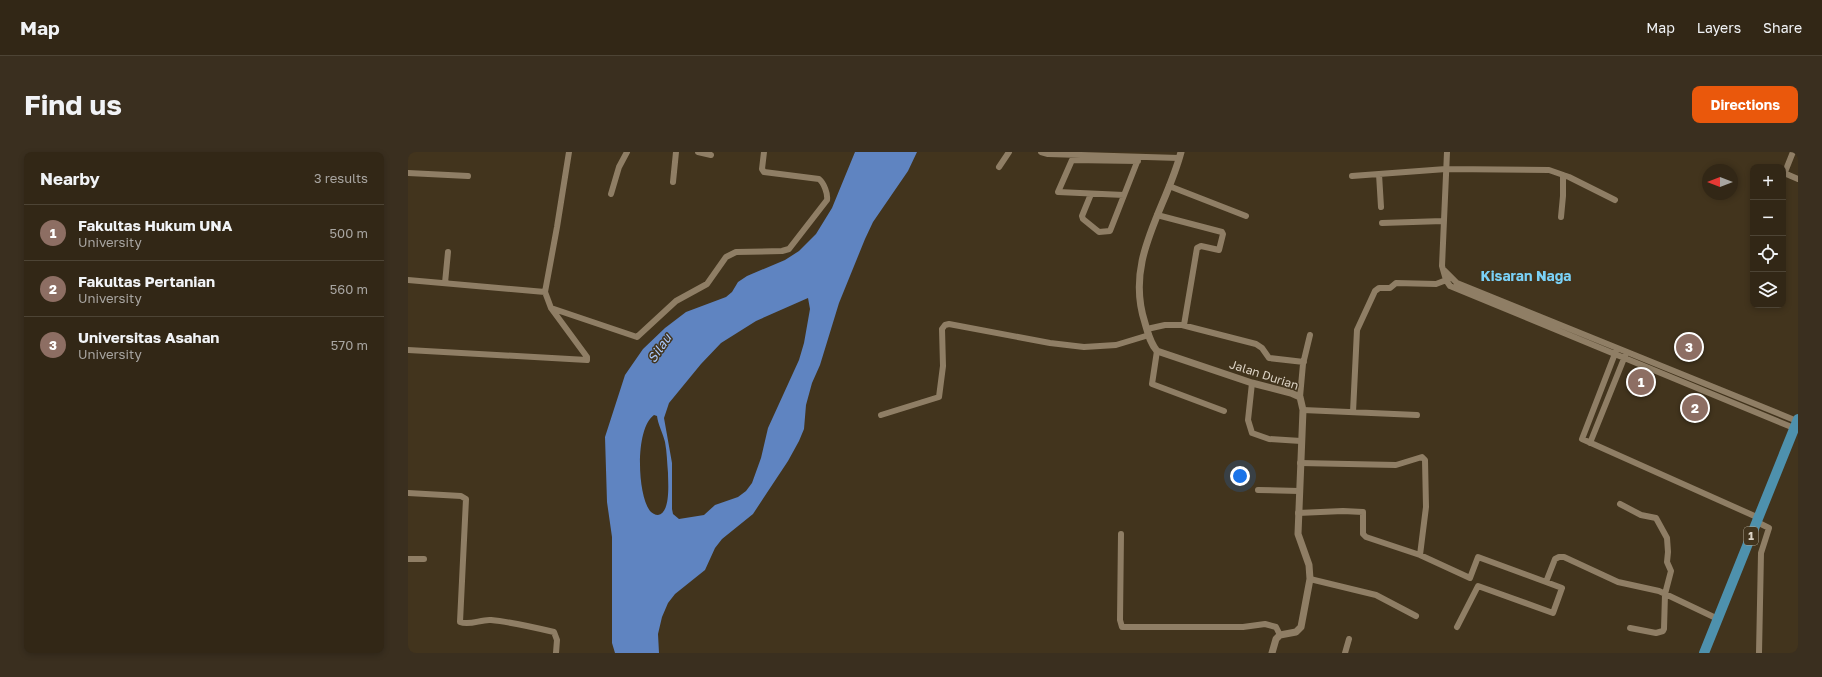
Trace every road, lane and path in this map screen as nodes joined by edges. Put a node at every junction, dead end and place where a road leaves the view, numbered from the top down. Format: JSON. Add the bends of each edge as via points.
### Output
{"nodes":[{"id":1,"x":568,"y":152,"type":"edge"},
{"id":2,"x":627,"y":152,"type":"edge"},
{"id":3,"x":676,"y":152,"type":"edge"},
{"id":4,"x":698,"y":152,"type":"edge"},
{"id":5,"x":764,"y":152,"type":"edge"},
{"id":6,"x":1009,"y":152,"type":"edge"},
{"id":7,"x":1041,"y":152,"type":"edge"},
{"id":8,"x":1446,"y":152,"type":"edge"},
{"id":9,"x":1793,"y":152,"type":"edge"},
{"id":10,"x":711,"y":155,"type":"dead end"},
{"id":11,"x":1180,"y":155,"type":"edge"},
{"id":12,"x":1138,"y":159,"type":"junction"},
{"id":13,"x":999,"y":167,"type":"dead end"},
{"id":14,"x":1446,"y":169,"type":"junction"},
{"id":15,"x":1786,"y":170,"type":"edge"},
{"id":16,"x":408,"y":173,"type":"edge"},
{"id":17,"x":1379,"y":174,"type":"junction"},
{"id":18,"x":1562,"y":175,"type":"junction"},
{"id":19,"x":468,"y":176,"type":"dead end"},
{"id":20,"x":1352,"y":176,"type":"dead end"},
{"id":21,"x":1786,"y":176,"type":"edge"},
{"id":22,"x":1798,"y":179,"type":"edge"},
{"id":23,"x":673,"y":182,"type":"dead end"},
{"id":24,"x":1169,"y":186,"type":"junction"},
{"id":25,"x":611,"y":194,"type":"dead end"},
{"id":26,"x":1091,"y":194,"type":"junction"},
{"id":27,"x":1124,"y":195,"type":"junction"},
{"id":28,"x":1615,"y":200,"type":"dead end"},
{"id":29,"x":1381,"y":207,"type":"dead end"},
{"id":30,"x":1157,"y":215,"type":"junction"},
{"id":31,"x":1246,"y":216,"type":"dead end"},
{"id":32,"x":1560,"y":217,"type":"dead end"},
{"id":33,"x":1443,"y":221,"type":"junction"},
{"id":34,"x":1382,"y":224,"type":"dead end"},
{"id":35,"x":448,"y":252,"type":"dead end"},
{"id":36,"x":1448,"y":279,"type":"junction"},
{"id":37,"x":408,"y":280,"type":"edge"},
{"id":38,"x":445,"y":283,"type":"junction"},
{"id":39,"x":545,"y":292,"type":"junction"},
{"id":40,"x":551,"y":308,"type":"junction"},
{"id":41,"x":1184,"y":326,"type":"junction"},
{"id":42,"x":1148,"y":332,"type":"junction"},
{"id":43,"x":1310,"y":335,"type":"dead end"},
{"id":44,"x":1618,"y":347,"type":"junction"},
{"id":45,"x":408,"y":350,"type":"edge"},
{"id":46,"x":1157,"y":351,"type":"junction"},
{"id":47,"x":1628,"y":351,"type":"junction"},
{"id":48,"x":1615,"y":354,"type":"junction"},
{"id":49,"x":1624,"y":358,"type":"junction"},
{"id":50,"x":1304,"y":362,"type":"junction"},
{"id":51,"x":1252,"y":383,"type":"junction"},
{"id":52,"x":1725,"y":391,"type":"junction"},
{"id":53,"x":1300,"y":397,"type":"junction"},
{"id":54,"x":1722,"y":399,"type":"junction"},
{"id":55,"x":1757,"y":404,"type":"junction"},
{"id":56,"x":1303,"y":410,"type":"junction"},
{"id":57,"x":1224,"y":411,"type":"dead end"},
{"id":58,"x":1353,"y":412,"type":"junction"},
{"id":59,"x":1754,"y":412,"type":"junction"},
{"id":60,"x":881,"y":415,"type":"dead end"},
{"id":61,"x":1417,"y":415,"type":"dead end"},
{"id":62,"x":1796,"y":423,"type":"edge"},
{"id":63,"x":1301,"y":441,"type":"junction"},
{"id":64,"x":1590,"y":443,"type":"junction"},
{"id":65,"x":1300,"y":463,"type":"junction"},
{"id":66,"x":1258,"y":490,"type":"dead end"},
{"id":67,"x":1299,"y":491,"type":"junction"},
{"id":68,"x":408,"y":493,"type":"edge"},
{"id":69,"x":1620,"y":504,"type":"dead end"},
{"id":70,"x":1298,"y":513,"type":"junction"},
{"id":71,"x":1758,"y":520,"type":"junction"},
{"id":72,"x":1122,"y":534,"type":"dead end"},
{"id":73,"x":1420,"y":554,"type":"junction"},
{"id":74,"x":408,"y":559,"type":"edge"},
{"id":75,"x":424,"y":559,"type":"dead end"},
{"id":76,"x":1470,"y":578,"type":"junction"},
{"id":77,"x":1310,"y":579,"type":"junction"},
{"id":78,"x":1546,"y":582,"type":"junction"},
{"id":79,"x":1478,"y":586,"type":"junction"},
{"id":80,"x":1665,"y":594,"type":"junction"},
{"id":81,"x":1416,"y":616,"type":"dead end"},
{"id":82,"x":1718,"y":619,"type":"junction"},
{"id":83,"x":1457,"y":627,"type":"dead end"},
{"id":84,"x":1630,"y":628,"type":"dead end"},
{"id":85,"x":1280,"y":635,"type":"junction"},
{"id":86,"x":1349,"y":639,"type":"dead end"},
{"id":87,"x":556,"y":653,"type":"edge"},
{"id":88,"x":1272,"y":653,"type":"edge"},
{"id":89,"x":1346,"y":653,"type":"edge"},
{"id":90,"x":1704,"y":653,"type":"edge"},
{"id":91,"x":1759,"y":653,"type":"edge"}],
"edges":[{"from":1,"to":39,"type":"street","via":[[559,220]]},
{"from":2,"to":25,"type":"street","via":[[618,167]]},
{"from":3,"to":23,"type":"street"},
{"from":4,"to":10,"type":"street"},
{"from":5,"to":40,"type":"street","via":[[764,172],[819,179],[827,197],[789,249],[730,254],[707,284],[676,301],[633,338]]},
{"from":6,"to":13,"type":"street"},
{"from":7,"to":12,"type":"street"},
{"from":8,"to":14,"type":"street"},
{"from":9,"to":15,"type":"street"},
{"from":11,"to":12,"type":"street"},
{"from":11,"to":24,"type":"street"},
{"from":12,"to":26,"type":"street","via":[[1072,161],[1058,193]]},
{"from":12,"to":27,"type":"street"},
{"from":14,"to":17,"type":"street"},
{"from":14,"to":18,"type":"street","via":[[1549,170]]},
{"from":14,"to":33,"type":"street"},
{"from":16,"to":19,"type":"street"},
{"from":17,"to":20,"type":"street"},
{"from":17,"to":29,"type":"street"},
{"from":18,"to":28,"type":"street"},
{"from":18,"to":32,"type":"street"},
{"from":21,"to":22,"type":"street"},
{"from":24,"to":30,"type":"street"},
{"from":24,"to":31,"type":"street"},
{"from":26,"to":27,"type":"street"},
{"from":26,"to":27,"type":"street","via":[[1083,219],[1099,232],[1105,233],[1110,231]]},
{"from":30,"to":41,"type":"street","via":[[1223,234],[1219,250],[1201,246],[1197,248]]},
{"from":30,"to":42,"type":"street","via":[[1140,266],[1141,310]]},
{"from":33,"to":34,"type":"street"},
{"from":33,"to":36,"type":"street","via":[[1442,268]]},
{"from":35,"to":38,"type":"street"},
{"from":36,"to":44,"type":"street"},
{"from":36,"to":48,"type":"street","via":[[1453,288]]},
{"from":36,"to":58,"type":"street","via":[[1436,284],[1396,283],[1390,288],[1377,288],[1357,330]]},
{"from":37,"to":38,"type":"street"},
{"from":38,"to":39,"type":"street"},
{"from":39,"to":40,"type":"street"},
{"from":40,"to":45,"type":"street","via":[[587,360]]},
{"from":41,"to":42,"type":"street","via":[[1165,325]]},
{"from":41,"to":50,"type":"street","via":[[1256,344],[1272,358]]},
{"from":42,"to":46,"type":"street"},
{"from":42,"to":60,"type":"street","via":[[1116,345],[1084,347],[945,325],[942,329],[943,366],[939,397]]},
{"from":43,"to":50,"type":"street"},
{"from":44,"to":47,"type":"street"},
{"from":44,"to":48,"type":"street"},
{"from":46,"to":51,"type":"street","name":"Jalan Durian"},
{"from":46,"to":57,"type":"street","via":[[1152,384]]},
{"from":47,"to":49,"type":"street"},
{"from":47,"to":52,"type":"street"},
{"from":48,"to":49,"type":"street"},
{"from":48,"to":64,"type":"street","via":[[1582,438]]},
{"from":49,"to":54,"type":"street"},
{"from":49,"to":64,"type":"street"},
{"from":50,"to":53,"type":"street"},
{"from":51,"to":53,"type":"street","name":"Jalan Durian"},
{"from":51,"to":63,"type":"street","via":[[1248,420],[1252,433],[1269,439]]},
{"from":52,"to":54,"type":"street"},
{"from":52,"to":55,"type":"street"},
{"from":53,"to":56,"type":"street","name":"Jalan Durian"},
{"from":54,"to":59,"type":"street"},
{"from":55,"to":59,"type":"street"},
{"from":55,"to":62,"type":"street"},
{"from":56,"to":58,"type":"street"},
{"from":56,"to":63,"type":"street","name":"Jalan Durian"},
{"from":58,"to":61,"type":"street"},
{"from":59,"to":62,"type":"street"},
{"from":62,"to":71,"type":"highway","number":"1"},
{"from":63,"to":65,"type":"street","name":"Jalan Durian"},
{"from":64,"to":71,"type":"street"},
{"from":65,"to":67,"type":"street","name":"Jalan Durian"},
{"from":65,"to":73,"type":"street","via":[[1396,464],[1422,457],[1425,460],[1426,507]]},
{"from":66,"to":67,"type":"street"},
{"from":67,"to":70,"type":"street","name":"Jalan Durian"},
{"from":68,"to":87,"type":"street","via":[[461,496],[466,499],[460,622],[490,620],[554,632],[557,640]]},
{"from":69,"to":80,"type":"street","via":[[1654,517],[1664,533],[1668,547],[1667,562],[1672,573]]},
{"from":70,"to":73,"type":"street","via":[[1363,512],[1364,536]]},
{"from":70,"to":77,"type":"street","name":"Jalan Durian","via":[[1299,540],[1309,564]]},
{"from":71,"to":82,"type":"highway","number":"1"},
{"from":71,"to":91,"type":"street","via":[[1769,528],[1761,553]]},
{"from":72,"to":85,"type":"street","via":[[1122,627],[1265,624],[1276,627]]},
{"from":73,"to":76,"type":"street"},
{"from":74,"to":75,"type":"street"},
{"from":76,"to":78,"type":"street","via":[[1478,557]]},
{"from":76,"to":79,"type":"street","via":[[1469,581]]},
{"from":77,"to":81,"type":"street","via":[[1376,595]]},
{"from":77,"to":85,"type":"street","name":"Jalan Durian","via":[[1301,628],[1296,632]]},
{"from":78,"to":79,"type":"street","via":[[1562,588],[1553,613]]},
{"from":78,"to":80,"type":"street","via":[[1555,559],[1564,557],[1618,582]]},
{"from":79,"to":83,"type":"street"},
{"from":80,"to":82,"type":"street"},
{"from":80,"to":84,"type":"street","via":[[1663,632]]},
{"from":82,"to":90,"type":"highway","number":"1"},
{"from":85,"to":88,"type":"street","via":[[1276,639]]},
{"from":86,"to":89,"type":"street"}]}
